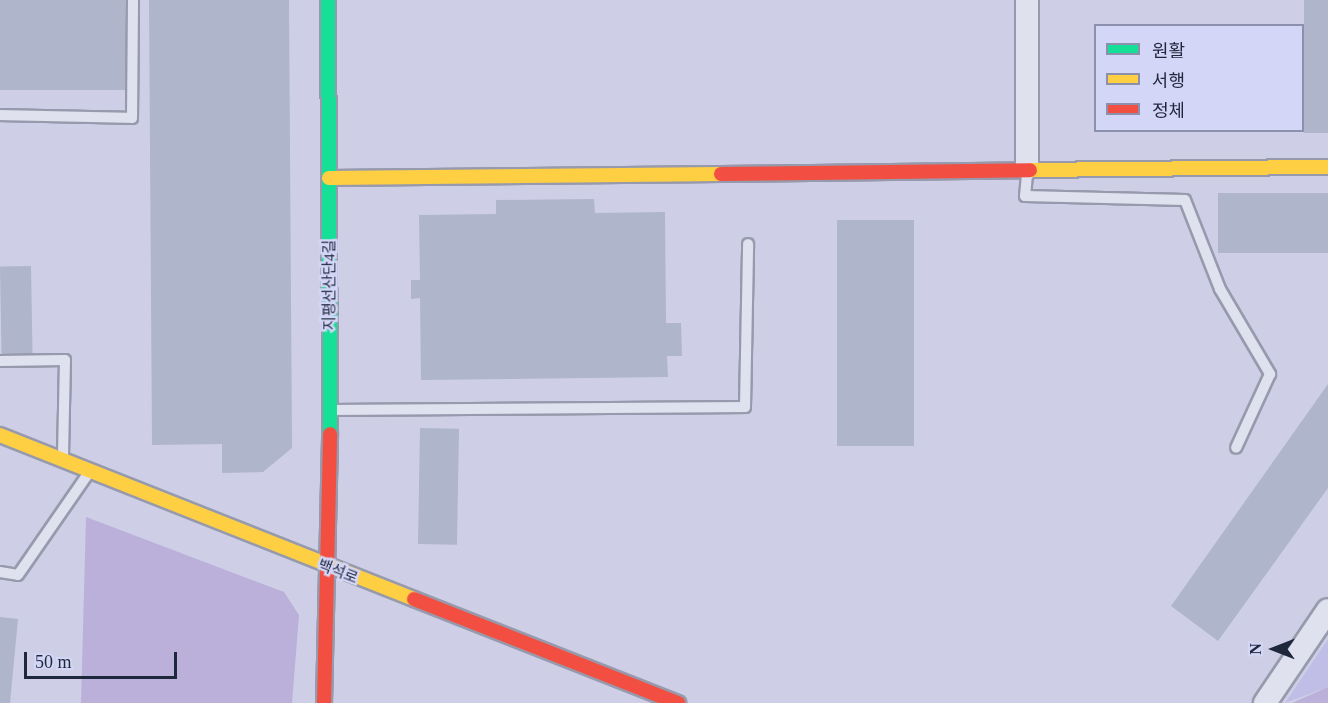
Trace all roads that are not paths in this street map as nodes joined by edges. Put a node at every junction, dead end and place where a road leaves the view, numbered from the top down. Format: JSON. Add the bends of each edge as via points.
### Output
{"nodes":[{"id":1,"x":133,"y":0,"type":"edge"},
{"id":2,"x":328,"y":0,"type":"edge"},
{"id":3,"x":1027,"y":0,"type":"edge"},
{"id":4,"x":0,"y":115,"type":"edge"},
{"id":5,"x":1328,"y":167,"type":"edge"},
{"id":6,"x":1027,"y":168,"type":"junction"},
{"id":7,"x":329,"y":178,"type":"junction"},
{"id":8,"x":748,"y":244,"type":"dead end"},
{"id":9,"x":0,"y":361,"type":"edge"},
{"id":10,"x":330,"y":410,"type":"junction"},
{"id":11,"x":0,"y":435,"type":"edge"},
{"id":12,"x":1236,"y":448,"type":"dead end"},
{"id":13,"x":63,"y":461,"type":"junction"},
{"id":14,"x":90,"y":472,"type":"junction"},
{"id":15,"x":332,"y":570,"type":"junction"},
{"id":16,"x":0,"y":572,"type":"edge"},
{"id":17,"x":1328,"y":610,"type":"edge"},
{"id":18,"x":324,"y":703,"type":"edge"},
{"id":19,"x":678,"y":703,"type":"edge"},
{"id":20,"x":1265,"y":703,"type":"edge"}],
"edges":[{"from":1,"to":4,"type":"lane","via":[[132,118]]},
{"from":2,"to":7,"type":"street","name":"지평선산단4길"},
{"from":3,"to":6,"type":"street"},
{"from":5,"to":6,"type":"street"},
{"from":6,"to":7,"type":"street"},
{"from":6,"to":12,"type":"lane","via":[[1025,196],[1185,200],[1220,289],[1270,374]]},
{"from":7,"to":10,"type":"street","name":"지평선산단4길"},
{"from":8,"to":10,"type":"lane","via":[[745,407]]},
{"from":9,"to":13,"type":"lane","via":[[65,360]]},
{"from":10,"to":15,"type":"street","name":"지평선산단4길"},
{"from":11,"to":13,"type":"street","name":"백석로"},
{"from":13,"to":14,"type":"street","name":"백석로"},
{"from":14,"to":15,"type":"street","name":"백석로"},
{"from":14,"to":16,"type":"lane","via":[[18,575]]},
{"from":15,"to":18,"type":"street","name":"지평선산단4길"},
{"from":15,"to":19,"type":"street","name":"백석로"},
{"from":17,"to":20,"type":"street"}]}
